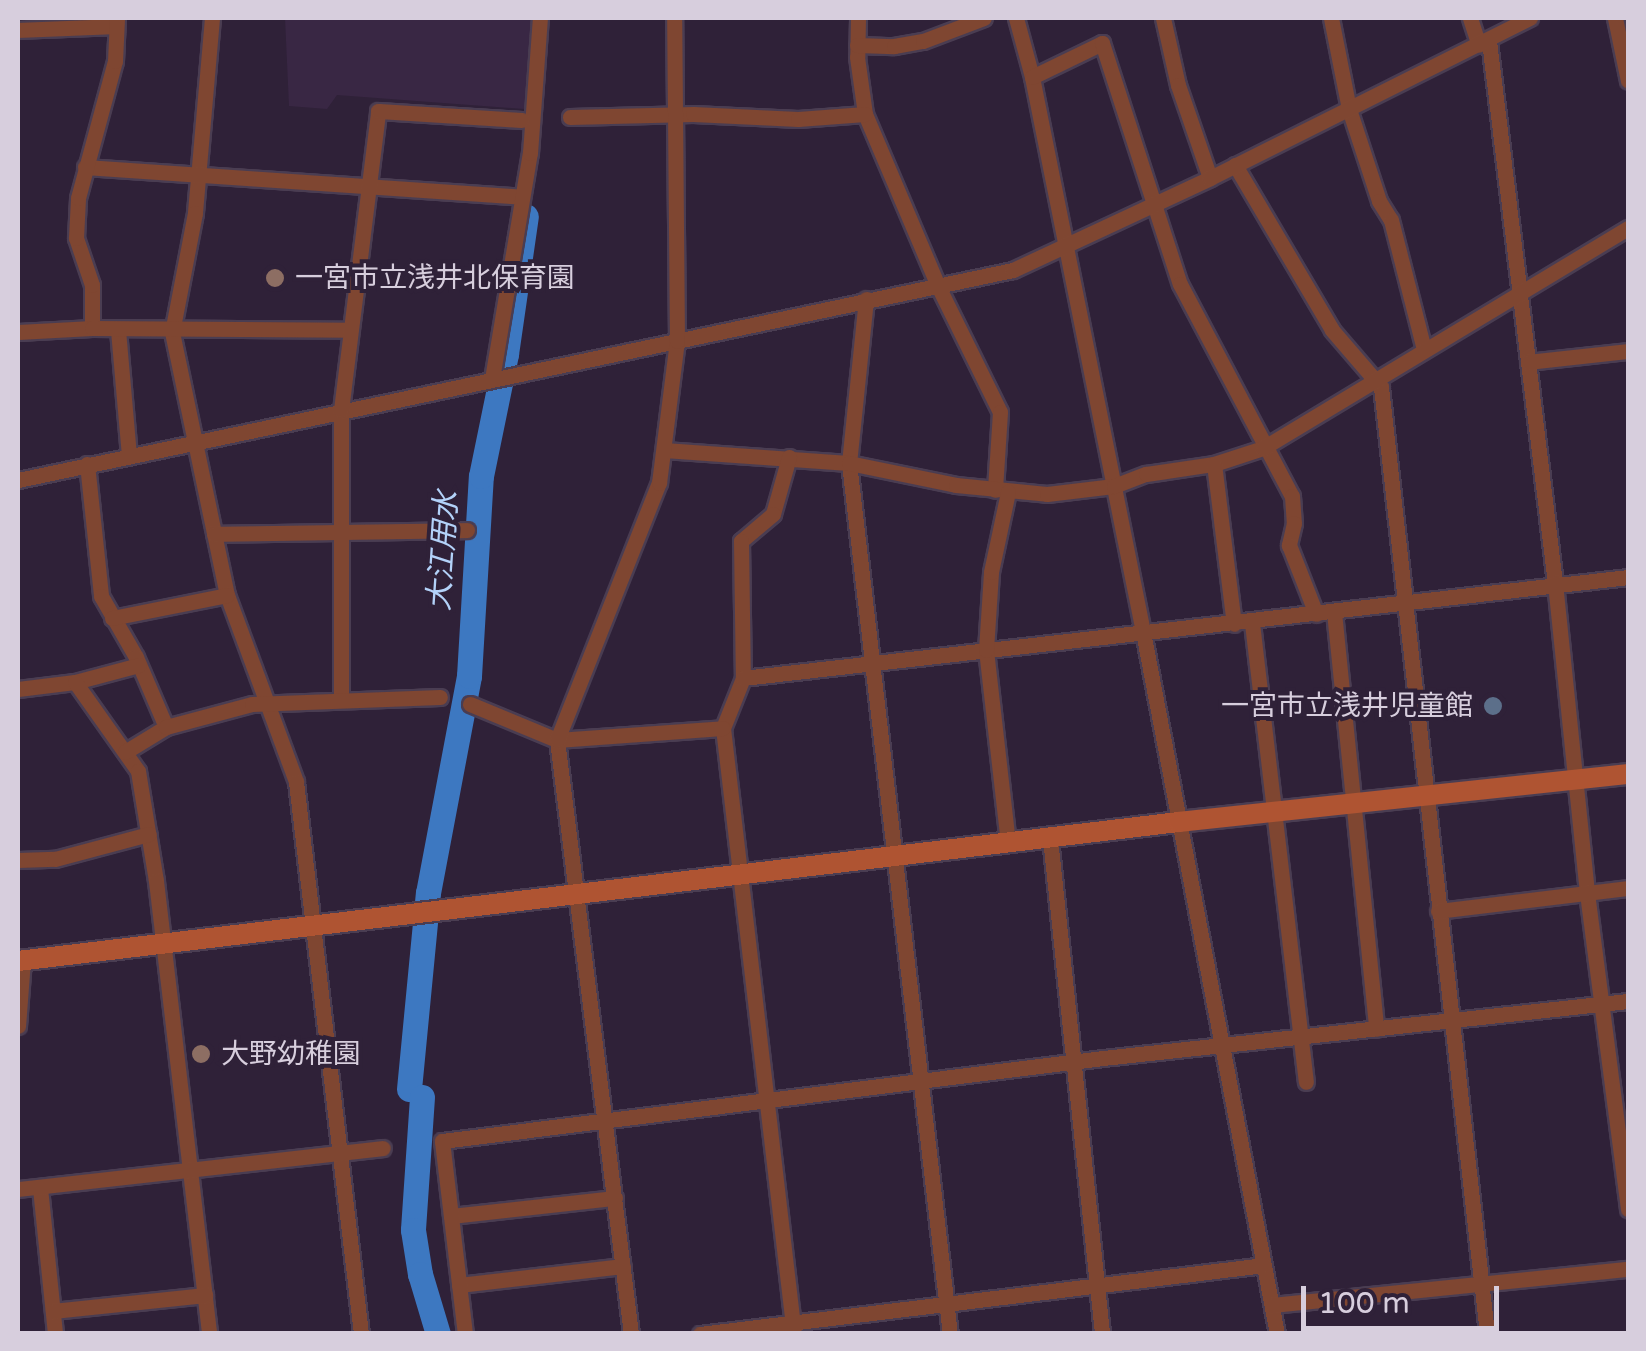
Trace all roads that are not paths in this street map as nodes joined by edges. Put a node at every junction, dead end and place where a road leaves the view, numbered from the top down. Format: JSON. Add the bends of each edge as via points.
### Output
{"nodes":[{"id":1,"x":212,"y":18,"type":"edge"},
{"id":2,"x":540,"y":18,"type":"edge"},
{"id":3,"x":674,"y":18,"type":"edge"},
{"id":4,"x":858,"y":18,"type":"edge"},
{"id":5,"x":984,"y":18,"type":"edge"},
{"id":6,"x":1016,"y":18,"type":"edge"},
{"id":7,"x":1164,"y":18,"type":"edge"},
{"id":8,"x":1331,"y":18,"type":"edge"},
{"id":9,"x":1470,"y":18,"type":"edge"},
{"id":10,"x":1530,"y":18,"type":"edge"},
{"id":11,"x":1615,"y":18,"type":"edge"},
{"id":12,"x":116,"y":22,"type":"edge"},
{"id":13,"x":18,"y":30,"type":"edge"},
{"id":14,"x":1484,"y":43,"type":"junction"},
{"id":15,"x":857,"y":45,"type":"junction"},
{"id":16,"x":1032,"y":77,"type":"junction"},
{"id":17,"x":1628,"y":81,"type":"edge"},
{"id":18,"x":1349,"y":110,"type":"junction"},
{"id":19,"x":674,"y":114,"type":"junction"},
{"id":20,"x":865,"y":114,"type":"junction"},
{"id":21,"x":570,"y":117,"type":"dead end"},
{"id":22,"x":522,"y":120,"type":"dead end"},
{"id":23,"x":1235,"y":165,"type":"junction"},
{"id":24,"x":85,"y":166,"type":"junction"},
{"id":25,"x":200,"y":174,"type":"junction"},
{"id":26,"x":1210,"y":178,"type":"junction"},
{"id":27,"x":371,"y":187,"type":"junction"},
{"id":28,"x":522,"y":197,"type":"junction"},
{"id":29,"x":1153,"y":204,"type":"junction"},
{"id":30,"x":1628,"y":228,"type":"edge"},
{"id":31,"x":1064,"y":248,"type":"junction"},
{"id":32,"x":938,"y":286,"type":"junction"},
{"id":33,"x":1520,"y":292,"type":"junction"},
{"id":34,"x":866,"y":299,"type":"junction"},
{"id":35,"x":92,"y":328,"type":"junction"},
{"id":36,"x":118,"y":330,"type":"junction"},
{"id":37,"x":350,"y":330,"type":"junction"},
{"id":38,"x":18,"y":332,"type":"edge"},
{"id":39,"x":172,"y":332,"type":"junction"},
{"id":40,"x":677,"y":340,"type":"junction"},
{"id":41,"x":1424,"y":350,"type":"junction"},
{"id":42,"x":1628,"y":351,"type":"edge"},
{"id":43,"x":1528,"y":362,"type":"junction"},
{"id":44,"x":498,"y":378,"type":"junction"},
{"id":45,"x":1374,"y":382,"type":"junction"},
{"id":46,"x":341,"y":410,"type":"junction"},
{"id":47,"x":194,"y":444,"type":"junction"},
{"id":48,"x":1264,"y":448,"type":"junction"},
{"id":49,"x":664,"y":450,"type":"junction"},
{"id":50,"x":128,"y":456,"type":"junction"},
{"id":51,"x":790,"y":457,"type":"junction"},
{"id":52,"x":849,"y":463,"type":"junction"},
{"id":53,"x":87,"y":464,"type":"junction"},
{"id":54,"x":1214,"y":464,"type":"junction"},
{"id":55,"x":18,"y":480,"type":"edge"},
{"id":56,"x":1114,"y":486,"type":"junction"},
{"id":57,"x":1002,"y":491,"type":"junction"},
{"id":58,"x":467,"y":530,"type":"dead end"},
{"id":59,"x":342,"y":532,"type":"junction"},
{"id":60,"x":214,"y":534,"type":"junction"},
{"id":61,"x":1628,"y":577,"type":"edge"},
{"id":62,"x":1555,"y":584,"type":"junction"},
{"id":63,"x":227,"y":596,"type":"junction"},
{"id":64,"x":1403,"y":604,"type":"junction"},
{"id":65,"x":1334,"y":612,"type":"junction"},
{"id":66,"x":1316,"y":614,"type":"junction"},
{"id":67,"x":112,"y":618,"type":"junction"},
{"id":68,"x":1252,"y":623,"type":"junction"},
{"id":69,"x":1234,"y":624,"type":"junction"},
{"id":70,"x":1144,"y":632,"type":"junction"},
{"id":71,"x":986,"y":650,"type":"junction"},
{"id":72,"x":140,"y":666,"type":"junction"},
{"id":73,"x":873,"y":666,"type":"junction"},
{"id":74,"x":743,"y":678,"type":"junction"},
{"id":75,"x":74,"y":682,"type":"junction"},
{"id":76,"x":18,"y":689,"type":"edge"},
{"id":77,"x":341,"y":698,"type":"junction"},
{"id":78,"x":440,"y":698,"type":"dead end"},
{"id":79,"x":270,"y":703,"type":"junction"},
{"id":80,"x":470,"y":704,"type":"dead end"},
{"id":81,"x":166,"y":727,"type":"junction"},
{"id":82,"x":722,"y":728,"type":"junction"},
{"id":83,"x":558,"y":740,"type":"junction"},
{"id":84,"x":124,"y":752,"type":"junction"},
{"id":85,"x":1628,"y":774,"type":"edge"},
{"id":86,"x":1575,"y":781,"type":"junction"},
{"id":87,"x":1425,"y":798,"type":"junction"},
{"id":88,"x":1353,"y":804,"type":"junction"},
{"id":89,"x":1274,"y":812,"type":"junction"},
{"id":90,"x":1179,"y":822,"type":"junction"},
{"id":91,"x":149,"y":834,"type":"junction"},
{"id":92,"x":1050,"y":838,"type":"junction"},
{"id":93,"x":1008,"y":843,"type":"junction"},
{"id":94,"x":893,"y":857,"type":"junction"},
{"id":95,"x":18,"y":860,"type":"edge"},
{"id":96,"x":740,"y":876,"type":"junction"},
{"id":97,"x":1628,"y":888,"type":"edge"},
{"id":98,"x":1586,"y":892,"type":"junction"},
{"id":99,"x":576,"y":896,"type":"junction"},
{"id":100,"x":1438,"y":910,"type":"junction"},
{"id":101,"x":310,"y":927,"type":"junction"},
{"id":102,"x":161,"y":946,"type":"junction"},
{"id":103,"x":20,"y":960,"type":"edge"},
{"id":104,"x":1628,"y":1001,"type":"edge"},
{"id":105,"x":1601,"y":1004,"type":"junction"},
{"id":106,"x":1450,"y":1022,"type":"junction"},
{"id":107,"x":18,"y":1026,"type":"edge"},
{"id":108,"x":1376,"y":1029,"type":"junction"},
{"id":109,"x":1301,"y":1039,"type":"junction"},
{"id":110,"x":1222,"y":1046,"type":"junction"},
{"id":111,"x":1072,"y":1064,"type":"junction"},
{"id":112,"x":923,"y":1082,"type":"junction"},
{"id":113,"x":1306,"y":1082,"type":"dead end"},
{"id":114,"x":766,"y":1103,"type":"junction"},
{"id":115,"x":606,"y":1122,"type":"junction"},
{"id":116,"x":383,"y":1148,"type":"dead end"},
{"id":117,"x":339,"y":1151,"type":"junction"},
{"id":118,"x":188,"y":1172,"type":"junction"},
{"id":119,"x":40,"y":1188,"type":"junction"},
{"id":120,"x":18,"y":1189,"type":"edge"},
{"id":121,"x":615,"y":1198,"type":"junction"},
{"id":122,"x":1628,"y":1209,"type":"edge"},
{"id":123,"x":451,"y":1216,"type":"junction"},
{"id":124,"x":1264,"y":1265,"type":"junction"},
{"id":125,"x":623,"y":1266,"type":"junction"},
{"id":126,"x":1628,"y":1269,"type":"edge"},
{"id":127,"x":1483,"y":1284,"type":"junction"},
{"id":128,"x":459,"y":1285,"type":"junction"},
{"id":129,"x":1097,"y":1288,"type":"junction"},
{"id":130,"x":205,"y":1295,"type":"junction"},
{"id":131,"x":1272,"y":1305,"type":"junction"},
{"id":132,"x":946,"y":1306,"type":"junction"},
{"id":133,"x":53,"y":1311,"type":"junction"},
{"id":134,"x":794,"y":1329,"type":"edge"},
{"id":135,"x":55,"y":1334,"type":"edge"},
{"id":136,"x":209,"y":1334,"type":"edge"},
{"id":137,"x":361,"y":1334,"type":"edge"},
{"id":138,"x":465,"y":1334,"type":"edge"},
{"id":139,"x":632,"y":1334,"type":"edge"},
{"id":140,"x":700,"y":1334,"type":"edge"},
{"id":141,"x":950,"y":1334,"type":"edge"},
{"id":142,"x":1102,"y":1334,"type":"edge"},
{"id":143,"x":1277,"y":1334,"type":"edge"},
{"id":144,"x":1487,"y":1334,"type":"edge"}],
"edges":[{"from":1,"to":25,"type":"street"},
{"from":2,"to":28,"type":"street"},
{"from":3,"to":19,"type":"street"},
{"from":4,"to":15,"type":"street"},
{"from":5,"to":15,"type":"street","via":[[924,41]]},
{"from":6,"to":16,"type":"street"},
{"from":7,"to":26,"type":"street"},
{"from":8,"to":18,"type":"street"},
{"from":9,"to":14,"type":"street"},
{"from":10,"to":14,"type":"street"},
{"from":11,"to":17,"type":"street"},
{"from":12,"to":13,"type":"street"},
{"from":12,"to":24,"type":"street","via":[[115,61]]},
{"from":14,"to":18,"type":"street"},
{"from":14,"to":33,"type":"street"},
{"from":15,"to":20,"type":"street"},
{"from":16,"to":29,"type":"street","via":[[1102,43]]},
{"from":16,"to":31,"type":"street"},
{"from":18,"to":23,"type":"street"},
{"from":18,"to":41,"type":"street","via":[[1391,220]]},
{"from":19,"to":20,"type":"street"},
{"from":19,"to":21,"type":"street"},
{"from":19,"to":40,"type":"street"},
{"from":20,"to":32,"type":"street"},
{"from":22,"to":27,"type":"street","via":[[378,111]]},
{"from":23,"to":26,"type":"street"},
{"from":23,"to":45,"type":"street","via":[[1332,330]]},
{"from":24,"to":25,"type":"street"},
{"from":24,"to":35,"type":"street","via":[[76,238],[92,285]]},
{"from":25,"to":27,"type":"street"},
{"from":25,"to":39,"type":"street"},
{"from":26,"to":29,"type":"street"},
{"from":27,"to":28,"type":"street"},
{"from":27,"to":37,"type":"street"},
{"from":28,"to":44,"type":"street"},
{"from":29,"to":31,"type":"street"},
{"from":29,"to":48,"type":"street","via":[[1180,284]]},
{"from":30,"to":33,"type":"street"},
{"from":31,"to":32,"type":"street","via":[[1013,270]]},
{"from":31,"to":56,"type":"street"},
{"from":32,"to":34,"type":"street"},
{"from":32,"to":57,"type":"street","via":[[1000,412]]},
{"from":33,"to":41,"type":"street"},
{"from":33,"to":43,"type":"street"},
{"from":34,"to":40,"type":"street"},
{"from":34,"to":52,"type":"street"},
{"from":35,"to":36,"type":"street"},
{"from":35,"to":38,"type":"street"},
{"from":36,"to":39,"type":"street"},
{"from":36,"to":50,"type":"street"},
{"from":37,"to":39,"type":"street"},
{"from":37,"to":46,"type":"street"},
{"from":39,"to":47,"type":"street"},
{"from":40,"to":44,"type":"street"},
{"from":40,"to":49,"type":"street"},
{"from":41,"to":45,"type":"street"},
{"from":42,"to":43,"type":"street"},
{"from":43,"to":62,"type":"street"},
{"from":44,"to":46,"type":"street"},
{"from":45,"to":48,"type":"street"},
{"from":45,"to":64,"type":"street","via":[[1380,387]]},
{"from":46,"to":47,"type":"street"},
{"from":46,"to":59,"type":"street"},
{"from":47,"to":50,"type":"street"},
{"from":47,"to":60,"type":"street"},
{"from":48,"to":54,"type":"street"},
{"from":48,"to":66,"type":"street","via":[[1292,496],[1290,545]]},
{"from":49,"to":51,"type":"street"},
{"from":49,"to":83,"type":"street","via":[[659,483]]},
{"from":50,"to":53,"type":"street"},
{"from":51,"to":52,"type":"street"},
{"from":51,"to":74,"type":"street","via":[[773,514],[741,541]]},
{"from":52,"to":57,"type":"street"},
{"from":52,"to":73,"type":"street"},
{"from":53,"to":55,"type":"street"},
{"from":53,"to":67,"type":"street","via":[[100,596]]},
{"from":54,"to":56,"type":"street"},
{"from":54,"to":69,"type":"street"},
{"from":56,"to":57,"type":"street","via":[[1047,494]]},
{"from":56,"to":70,"type":"street"},
{"from":57,"to":71,"type":"street"},
{"from":58,"to":59,"type":"street"},
{"from":59,"to":60,"type":"street"},
{"from":59,"to":77,"type":"street"},
{"from":60,"to":63,"type":"street"},
{"from":61,"to":62,"type":"street"},
{"from":62,"to":64,"type":"street"},
{"from":62,"to":86,"type":"street"},
{"from":63,"to":67,"type":"street"},
{"from":63,"to":79,"type":"street"},
{"from":64,"to":65,"type":"street"},
{"from":64,"to":87,"type":"street"},
{"from":65,"to":66,"type":"street"},
{"from":65,"to":88,"type":"street"},
{"from":66,"to":68,"type":"street"},
{"from":67,"to":72,"type":"street"},
{"from":68,"to":69,"type":"street"},
{"from":68,"to":89,"type":"street"},
{"from":69,"to":70,"type":"street"},
{"from":70,"to":71,"type":"street"},
{"from":70,"to":90,"type":"street"},
{"from":71,"to":73,"type":"street"},
{"from":71,"to":93,"type":"street"},
{"from":72,"to":75,"type":"street"},
{"from":72,"to":81,"type":"street"},
{"from":73,"to":74,"type":"street"},
{"from":73,"to":94,"type":"street"},
{"from":74,"to":82,"type":"street"},
{"from":75,"to":76,"type":"street"},
{"from":75,"to":84,"type":"street"},
{"from":77,"to":78,"type":"street"},
{"from":77,"to":79,"type":"street"},
{"from":79,"to":81,"type":"street"},
{"from":79,"to":101,"type":"street","via":[[296,782]]},
{"from":80,"to":83,"type":"street"},
{"from":81,"to":84,"type":"street"},
{"from":82,"to":83,"type":"street"},
{"from":82,"to":96,"type":"street"},
{"from":83,"to":99,"type":"street"},
{"from":84,"to":91,"type":"street","via":[[138,771]]},
{"from":85,"to":86,"type":"street"},
{"from":86,"to":87,"type":"street"},
{"from":86,"to":98,"type":"street"},
{"from":87,"to":88,"type":"street"},
{"from":87,"to":100,"type":"street"},
{"from":88,"to":89,"type":"street"},
{"from":88,"to":108,"type":"street"},
{"from":89,"to":90,"type":"street"},
{"from":89,"to":109,"type":"street"},
{"from":90,"to":92,"type":"street"},
{"from":90,"to":110,"type":"street"},
{"from":91,"to":95,"type":"street","via":[[55,859]]},
{"from":91,"to":102,"type":"street"},
{"from":92,"to":93,"type":"street"},
{"from":92,"to":111,"type":"street"},
{"from":93,"to":94,"type":"street"},
{"from":94,"to":96,"type":"street"},
{"from":94,"to":112,"type":"street"},
{"from":96,"to":99,"type":"street"},
{"from":96,"to":114,"type":"street"},
{"from":97,"to":98,"type":"street"},
{"from":98,"to":100,"type":"street"},
{"from":98,"to":105,"type":"street"},
{"from":99,"to":101,"type":"street"},
{"from":99,"to":115,"type":"street"},
{"from":100,"to":106,"type":"street"},
{"from":101,"to":102,"type":"street"},
{"from":101,"to":117,"type":"street"},
{"from":102,"to":103,"type":"street"},
{"from":102,"to":118,"type":"street"},
{"from":103,"to":107,"type":"street"},
{"from":104,"to":105,"type":"street"},
{"from":105,"to":106,"type":"street"},
{"from":105,"to":122,"type":"street"},
{"from":106,"to":108,"type":"street"},
{"from":106,"to":127,"type":"street"},
{"from":108,"to":109,"type":"street"},
{"from":109,"to":110,"type":"street"},
{"from":109,"to":113,"type":"street"},
{"from":110,"to":111,"type":"street"},
{"from":110,"to":124,"type":"street"},
{"from":111,"to":112,"type":"street"},
{"from":111,"to":129,"type":"street"},
{"from":112,"to":114,"type":"street"},
{"from":112,"to":132,"type":"street"},
{"from":114,"to":115,"type":"street"},
{"from":114,"to":134,"type":"street"},
{"from":115,"to":121,"type":"street"},
{"from":115,"to":123,"type":"street","via":[[442,1141]]},
{"from":116,"to":117,"type":"street"},
{"from":117,"to":118,"type":"street"},
{"from":117,"to":137,"type":"street"},
{"from":118,"to":119,"type":"street"},
{"from":118,"to":130,"type":"street"},
{"from":119,"to":120,"type":"street"},
{"from":119,"to":133,"type":"street"},
{"from":121,"to":123,"type":"street"},
{"from":121,"to":125,"type":"street"},
{"from":123,"to":128,"type":"street"},
{"from":124,"to":129,"type":"street"},
{"from":124,"to":131,"type":"street"},
{"from":125,"to":128,"type":"street"},
{"from":125,"to":139,"type":"street"},
{"from":126,"to":127,"type":"street"},
{"from":127,"to":131,"type":"street"},
{"from":127,"to":144,"type":"street"},
{"from":128,"to":138,"type":"street"},
{"from":129,"to":132,"type":"street"},
{"from":129,"to":142,"type":"street"},
{"from":130,"to":133,"type":"street"},
{"from":130,"to":136,"type":"street"},
{"from":131,"to":143,"type":"street"},
{"from":132,"to":134,"type":"street"},
{"from":132,"to":141,"type":"street"},
{"from":133,"to":135,"type":"street"},
{"from":134,"to":140,"type":"street"}]}
